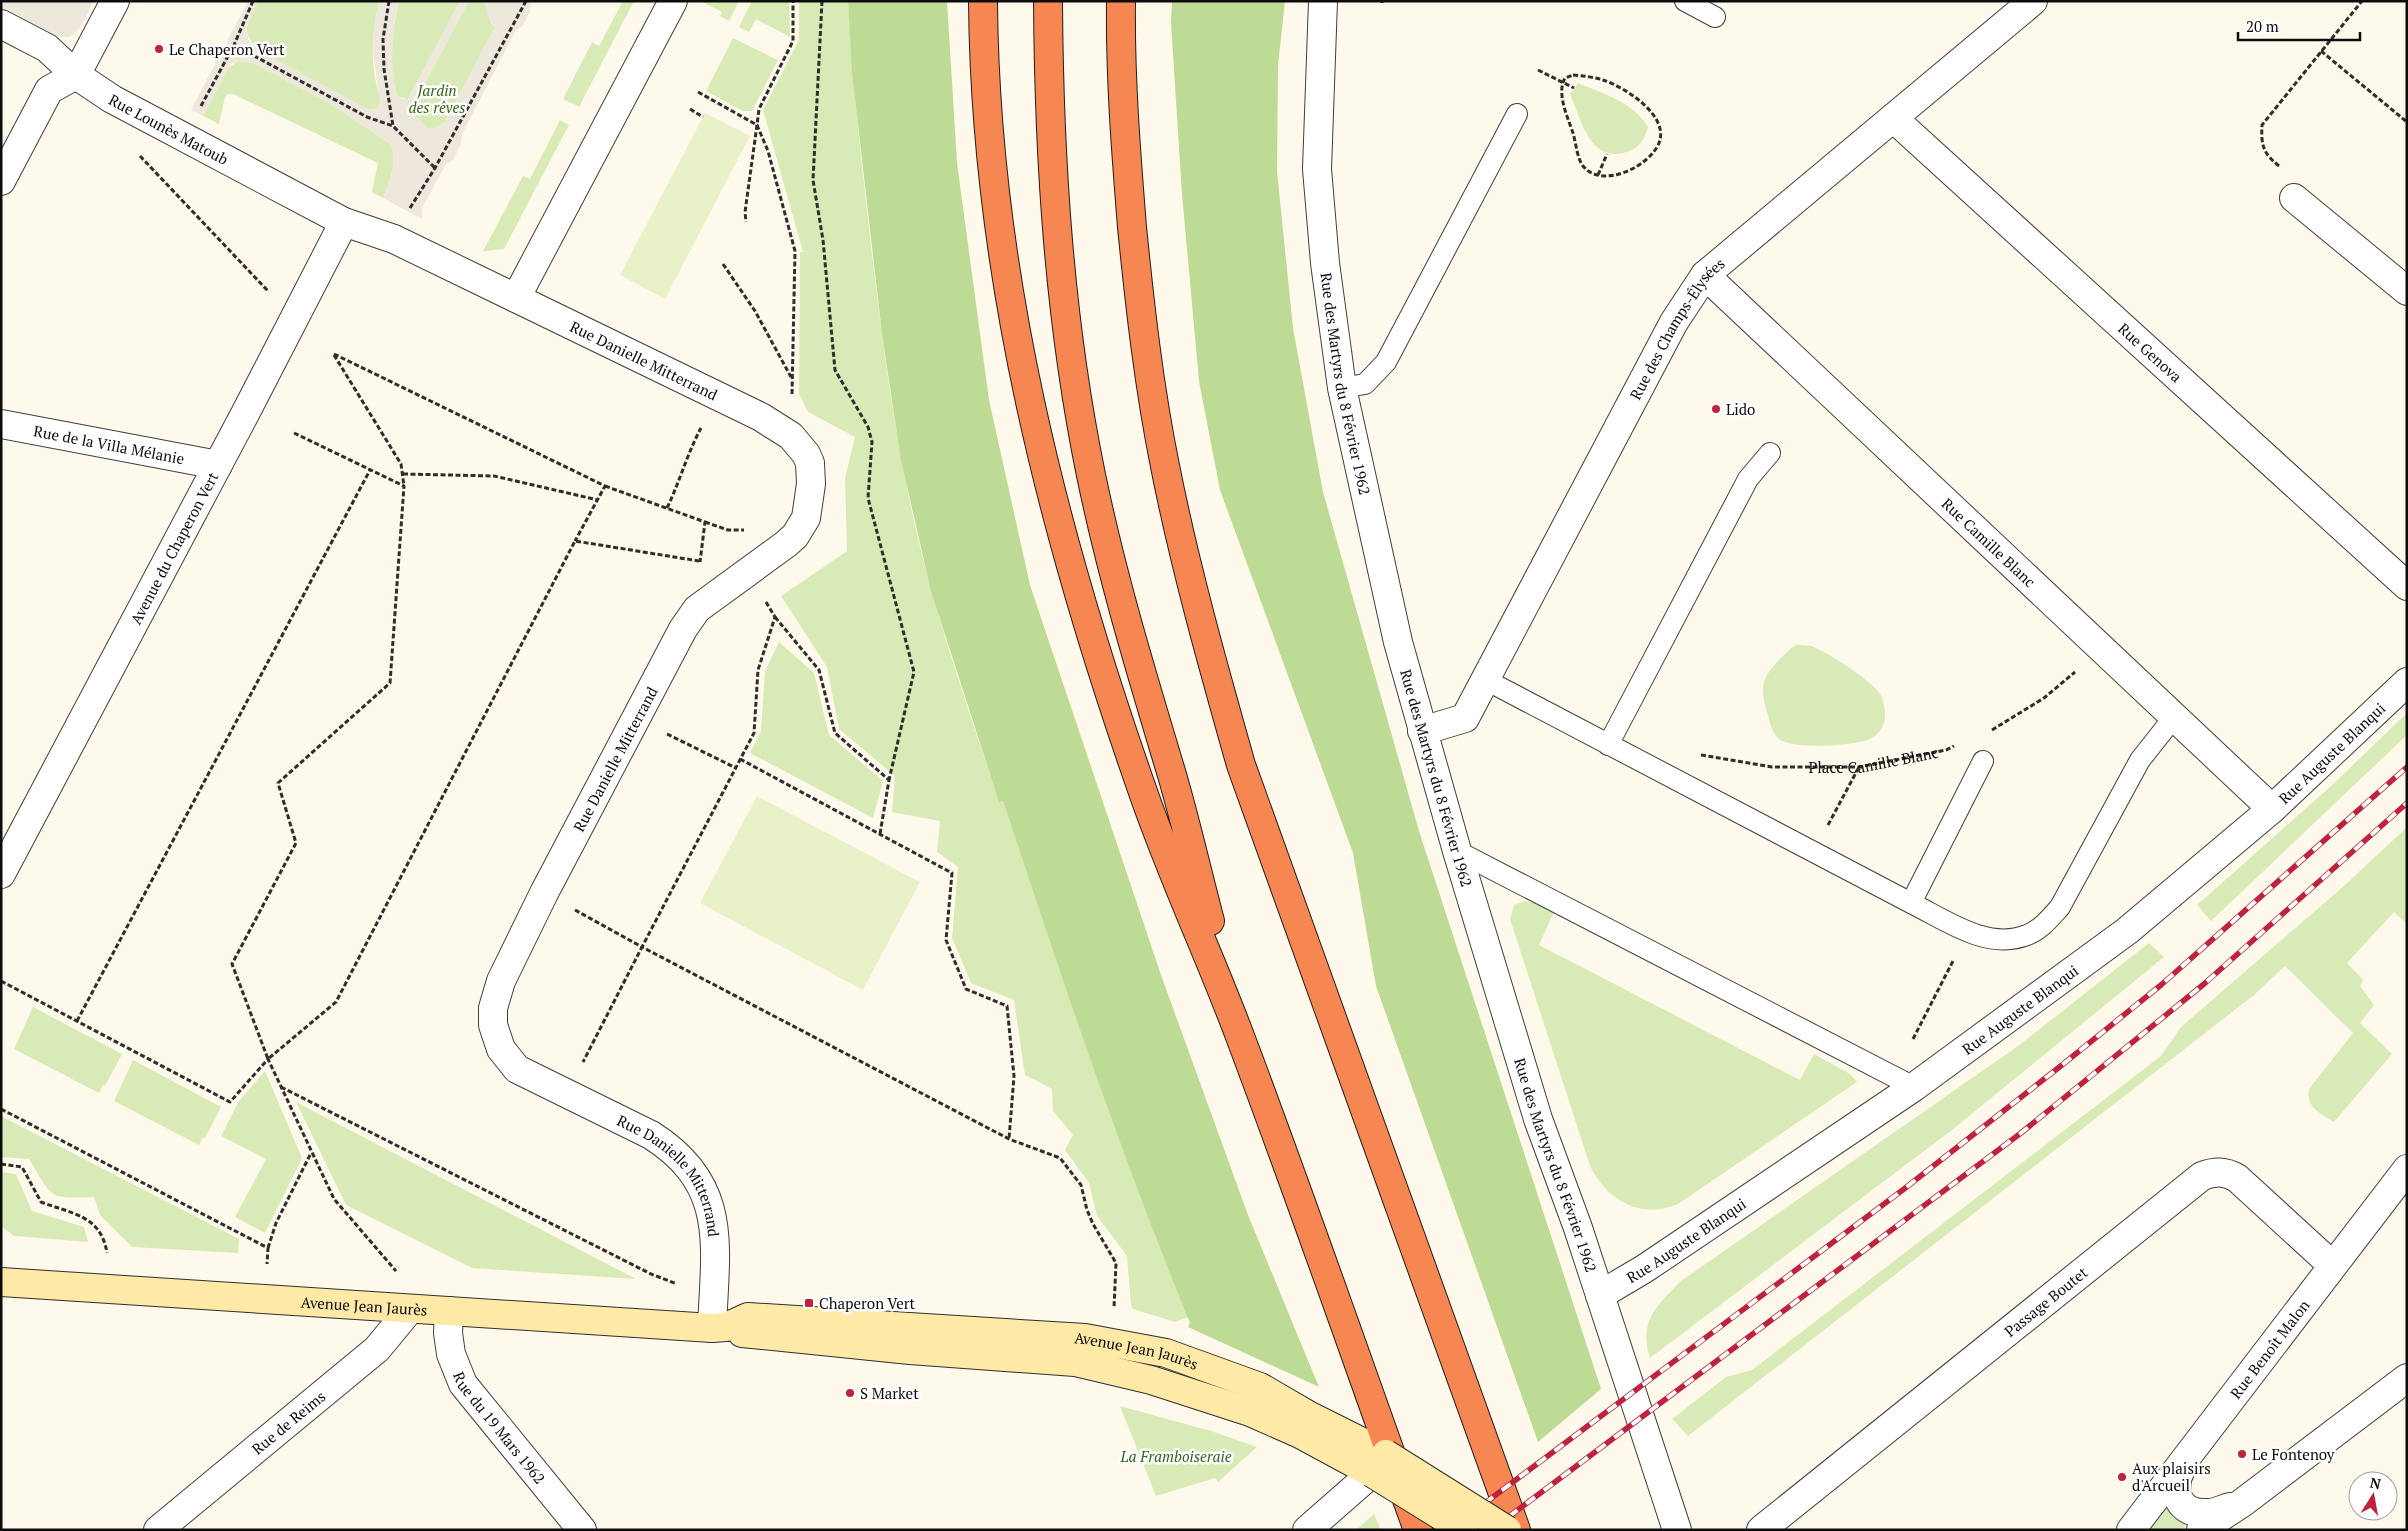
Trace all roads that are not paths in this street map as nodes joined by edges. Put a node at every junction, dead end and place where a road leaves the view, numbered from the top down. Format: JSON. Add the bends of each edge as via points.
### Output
{"nodes":[{"id":1,"x":115,"y":1,"type":"edge"},
{"id":2,"x":673,"y":1,"type":"edge"},
{"id":3,"x":983,"y":1,"type":"edge"},
{"id":4,"x":1048,"y":1,"type":"edge"},
{"id":5,"x":1122,"y":1,"type":"edge"},
{"id":6,"x":1323,"y":1,"type":"edge"},
{"id":7,"x":1685,"y":1,"type":"edge"},
{"id":8,"x":2033,"y":1,"type":"edge"},
{"id":9,"x":1715,"y":17,"type":"dead end"},
{"id":10,"x":1,"y":24,"type":"edge"},
{"id":11,"x":76,"y":76,"type":"junction"},
{"id":12,"x":1517,"y":114,"type":"dead end"},
{"id":13,"x":1893,"y":118,"type":"junction"},
{"id":14,"x":1,"y":181,"type":"edge"},
{"id":15,"x":2294,"y":198,"type":"dead end"},
{"id":16,"x":344,"y":222,"type":"junction"},
{"id":17,"x":1705,"y":275,"type":"junction"},
{"id":18,"x":2407,"y":291,"type":"edge"},
{"id":19,"x":516,"y":298,"type":"junction"},
{"id":20,"x":1342,"y":388,"type":"junction"},
{"id":21,"x":1,"y":424,"type":"edge"},
{"id":22,"x":1770,"y":453,"type":"dead end"},
{"id":23,"x":218,"y":465,"type":"junction"},
{"id":24,"x":2407,"y":586,"type":"edge"},
{"id":25,"x":1486,"y":680,"type":"junction"},
{"id":26,"x":2407,"y":682,"type":"edge"},
{"id":27,"x":2174,"y":717,"type":"junction"},
{"id":28,"x":1422,"y":730,"type":"junction"},
{"id":29,"x":1608,"y":745,"type":"junction"},
{"id":30,"x":1983,"y":761,"type":"dead end"},
{"id":31,"x":2272,"y":810,"type":"junction"},
{"id":32,"x":1457,"y":850,"type":"junction"},
{"id":33,"x":1,"y":874,"type":"edge"},
{"id":34,"x":1911,"y":903,"type":"junction"},
{"id":35,"x":1241,"y":1038,"type":"junction"},
{"id":36,"x":1914,"y":1088,"type":"junction"},
{"id":37,"x":2407,"y":1169,"type":"edge"},
{"id":38,"x":2332,"y":1265,"type":"junction"},
{"id":39,"x":1,"y":1282,"type":"edge"},
{"id":40,"x":1600,"y":1295,"type":"junction"},
{"id":41,"x":410,"y":1309,"type":"junction"},
{"id":42,"x":449,"y":1311,"type":"junction"},
{"id":43,"x":719,"y":1328,"type":"junction"},
{"id":44,"x":2407,"y":1378,"type":"edge"},
{"id":45,"x":2189,"y":1456,"type":"junction"},
{"id":46,"x":1372,"y":1474,"type":"junction"},
{"id":47,"x":2242,"y":1503,"type":"junction"},
{"id":48,"x":158,"y":1530,"type":"edge"},
{"id":49,"x":582,"y":1530,"type":"edge"},
{"id":50,"x":1307,"y":1530,"type":"edge"},
{"id":51,"x":1418,"y":1530,"type":"edge"},
{"id":52,"x":1464,"y":1530,"type":"edge"},
{"id":53,"x":1507,"y":1530,"type":"edge"},
{"id":54,"x":1516,"y":1530,"type":"edge"},
{"id":55,"x":1677,"y":1530,"type":"edge"},
{"id":56,"x":1761,"y":1530,"type":"edge"},
{"id":57,"x":2131,"y":1530,"type":"edge"},
{"id":58,"x":2201,"y":1530,"type":"edge"}],
"edges":[{"from":1,"to":11,"type":"street"},
{"from":2,"to":19,"type":"street"},
{"from":3,"to":35,"type":"highway","via":[[983,37],[1004,254],[1025,376],[1052,496],[1100,662],[1145,796]]},
{"from":4,"to":35,"type":"highway","via":[[1052,159],[1059,259],[1070,351],[1091,474],[1127,627],[1172,778]]},
{"from":5,"to":54,"type":"highway","via":[[1120,46],[1141,321],[1164,465],[1204,633],[1241,765]]},
{"from":6,"to":20,"type":"street","name":"Rue des Martyrs du 8 Février 1962","via":[[1317,170],[1325,263]]},
{"from":7,"to":9,"type":"lane"},
{"from":8,"to":13,"type":"street","name":"Rue des Champs-Élysées"},
{"from":10,"to":11,"type":"street","name":"Rue Lounès Matoub","via":[[47,48]]},
{"from":11,"to":14,"type":"street","via":[[49,90]]},
{"from":11,"to":16,"type":"street","name":"Rue Lounès Matoub"},
{"from":12,"to":20,"type":"lane","via":[[1386,362],[1365,384]]},
{"from":13,"to":17,"type":"street","name":"Rue des Champs-Élysées"},
{"from":13,"to":24,"type":"street","name":"Rue Genova"},
{"from":15,"to":18,"type":"street"},
{"from":16,"to":19,"type":"street","name":"Rue Danielle Mitterrand","via":[[394,240]]},
{"from":16,"to":23,"type":"street","name":"Avenue du Chaperon Vert"},
{"from":17,"to":25,"type":"street","name":"Rue des Champs-Élysées","via":[[1674,322]]},
{"from":17,"to":27,"type":"street","name":"Rue Camille Blanc"},
{"from":19,"to":43,"type":"street","name":"Rue Danielle Mitterrand","via":[[761,417],[792,436],[810,464],[811,496],[802,527],[786,544],[697,609],[683,628],[544,893],[496,992],[492,1008],[493,1025],[501,1049],[517,1069],[670,1147],[696,1175],[704,1190],[712,1223]]},
{"from":20,"to":28,"type":"street","name":"Rue des Martyrs du 8 Février 1962","via":[[1398,642]]},
{"from":21,"to":23,"type":"street","name":"Rue de la Villa Mélanie"},
{"from":22,"to":29,"type":"lane","via":[[1748,479]]},
{"from":23,"to":33,"type":"street","name":"Avenue du Chaperon Vert"},
{"from":25,"to":28,"type":"street","name":"Rue des Champs-Élysées","via":[[1464,718]]},
{"from":25,"to":29,"type":"lane"},
{"from":26,"to":31,"type":"street","name":"Rue Auguste Blanqui"},
{"from":27,"to":31,"type":"street","name":"Rue Camille Blanc"},
{"from":27,"to":34,"type":"lane","via":[[2140,760],[2060,907],[2045,924],[2010,939],[1990,939]]},
{"from":28,"to":32,"type":"street","name":"Rue des Martyrs du 8 Février 1962"},
{"from":29,"to":34,"type":"lane"},
{"from":30,"to":34,"type":"lane"},
{"from":31,"to":36,"type":"street","name":"Rue Auguste Blanqui","via":[[2127,932]]},
{"from":32,"to":36,"type":"lane"},
{"from":32,"to":40,"type":"street","name":"Rue des Martyrs du 8 Février 1962","via":[[1538,1119]]},
{"from":35,"to":51,"type":"highway"},
{"from":36,"to":40,"type":"street","name":"Rue Auguste Blanqui","via":[[1644,1269]]},
{"from":37,"to":38,"type":"street","name":"Rue Benoît Malon"},
{"from":38,"to":45,"type":"street","name":"Rue Benoît Malon"},
{"from":38,"to":56,"type":"street","name":"Passage Boutet","via":[[2237,1178],[2221,1172],[2202,1176]]},
{"from":39,"to":41,"type":"main road","name":"Avenue Jean Jaurès"},
{"from":40,"to":55,"type":"street","name":"Rue des Martyrs du 8 Février 1962"},
{"from":41,"to":42,"type":"main road","name":"Avenue Jean Jaurès"},
{"from":41,"to":48,"type":"street","name":"Rue de Reims","via":[[377,1349]]},
{"from":42,"to":43,"type":"main road","name":"Avenue Jean Jaurès"},
{"from":42,"to":49,"type":"street","name":"Rue du 19 Mars 1962","via":[[451,1354],[463,1384]]},
{"from":43,"to":46,"type":"main road","name":"Avenue Jean Jaurès","via":[[748,1335],[1075,1362],[1151,1380],[1250,1412],[1300,1434]]},
{"from":43,"to":53,"type":"main road","name":"Avenue Jean Jaurès","bridge":true,"via":[[748,1317],[1085,1338],[1166,1353],[1260,1387],[1386,1454]]},
{"from":44,"to":47,"type":"street"},
{"from":45,"to":47,"type":"street","via":[[2178,1474],[2175,1490],[2188,1510],[2210,1513]]},
{"from":45,"to":57,"type":"street","name":"Rue Benoît Malon"},
{"from":46,"to":50,"type":"street"},
{"from":46,"to":52,"type":"main road","name":"Avenue Jean Jaurès","bridge":true},
{"from":47,"to":58,"type":"street"}]}
